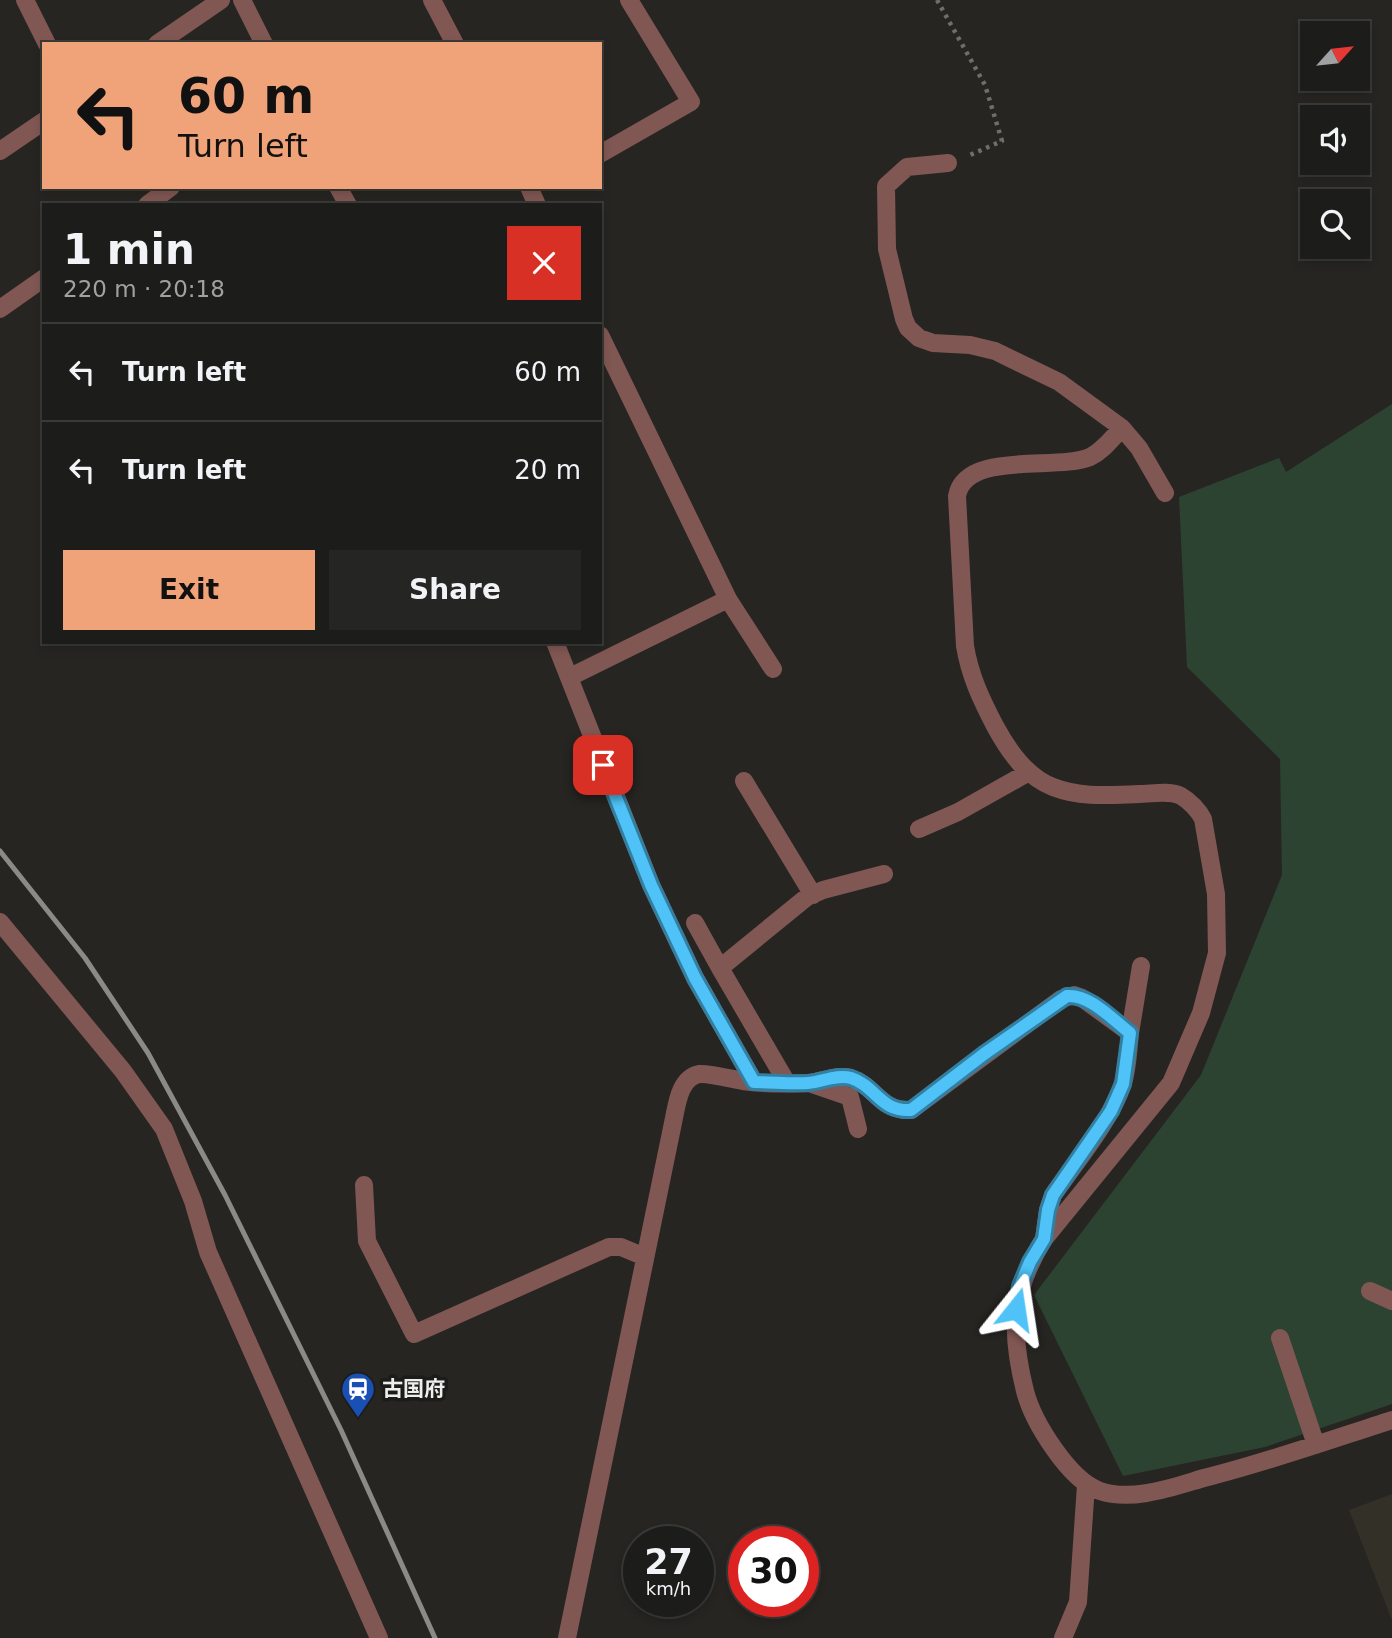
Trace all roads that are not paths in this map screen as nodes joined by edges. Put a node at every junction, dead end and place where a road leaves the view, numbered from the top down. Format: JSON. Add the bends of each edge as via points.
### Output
{"nodes":[{"id":1,"x":24,"y":0,"type":"edge"},
{"id":2,"x":221,"y":0,"type":"edge"},
{"id":3,"x":243,"y":0,"type":"edge"},
{"id":4,"x":432,"y":0,"type":"edge"},
{"id":5,"x":629,"y":0,"type":"edge"},
{"id":6,"x":46,"y":42,"type":"edge"},
{"id":7,"x":160,"y":42,"type":"edge"},
{"id":8,"x":263,"y":42,"type":"edge"},
{"id":9,"x":454,"y":42,"type":"edge"},
{"id":10,"x":42,"y":122,"type":"edge"},
{"id":11,"x":0,"y":151,"type":"edge"},
{"id":12,"x":602,"y":153,"type":"edge"},
{"id":13,"x":948,"y":163,"type":"road end"},
{"id":14,"x":169,"y":189,"type":"edge"},
{"id":15,"x":150,"y":203,"type":"edge"},
{"id":16,"x":42,"y":279,"type":"edge"},
{"id":17,"x":0,"y":309,"type":"edge"},
{"id":18,"x":602,"y":339,"type":"edge"},
{"id":19,"x":1122,"y":428,"type":"junction"},
{"id":20,"x":1165,"y":493,"type":"dead end"},
{"id":21,"x":727,"y":599,"type":"junction"},
{"id":22,"x":556,"y":644,"type":"edge"},
{"id":23,"x":774,"y":669,"type":"dead end"},
{"id":24,"x":570,"y":677,"type":"junction"},
{"id":25,"x":1029,"y":772,"type":"junction"},
{"id":26,"x":744,"y":781,"type":"dead end"},
{"id":27,"x":919,"y":829,"type":"dead end"},
{"id":28,"x":884,"y":874,"type":"dead end"},
{"id":29,"x":813,"y":895,"type":"junction"},
{"id":30,"x":0,"y":922,"type":"edge"},
{"id":31,"x":695,"y":923,"type":"dead end"},
{"id":32,"x":1141,"y":966,"type":"dead end"},
{"id":33,"x":720,"y":968,"type":"junction"},
{"id":34,"x":1130,"y":1033,"type":"junction"},
{"id":35,"x":754,"y":1082,"type":"junction"},
{"id":36,"x":788,"y":1083,"type":"junction"},
{"id":37,"x":809,"y":1083,"type":"junction"},
{"id":38,"x":858,"y":1129,"type":"dead end"},
{"id":39,"x":364,"y":1185,"type":"dead end"},
{"id":40,"x":1044,"y":1239,"type":"junction"},
{"id":41,"x":645,"y":1257,"type":"junction"},
{"id":42,"x":1370,"y":1291,"type":"dead end"},
{"id":43,"x":1392,"y":1301,"type":"edge"},
{"id":44,"x":1280,"y":1338,"type":"dead end"},
{"id":45,"x":1392,"y":1420,"type":"edge"},
{"id":46,"x":1316,"y":1445,"type":"junction"},
{"id":47,"x":1086,"y":1485,"type":"junction"},
{"id":48,"x":379,"y":1638,"type":"edge"},
{"id":49,"x":567,"y":1638,"type":"edge"},
{"id":50,"x":1063,"y":1638,"type":"edge"}],
"edges":[{"from":1,"to":6,"type":"street"},
{"from":2,"to":7,"type":"street"},
{"from":3,"to":8,"type":"street"},
{"from":4,"to":9,"type":"street"},
{"from":5,"to":12,"type":"street","via":[[691,102]]},
{"from":10,"to":11,"type":"street"},
{"from":13,"to":19,"type":"street","via":[[907,167],[886,186],[887,249],[908,328],[933,343],[995,351],[1059,382]]},
{"from":14,"to":15,"type":"street"},
{"from":16,"to":17,"type":"street"},
{"from":18,"to":21,"type":"street"},
{"from":19,"to":20,"type":"street"},
{"from":19,"to":25,"type":"street","via":[[1088,458],[980,471],[958,488],[968,667],[1008,750]]},
{"from":21,"to":23,"type":"street"},
{"from":21,"to":24,"type":"street"},
{"from":22,"to":24,"type":"street"},
{"from":24,"to":35,"type":"street","via":[[651,885],[695,978]]},
{"from":25,"to":27,"type":"street"},
{"from":25,"to":40,"type":"street","via":[[1051,787],[1075,793],[1183,796],[1203,819],[1216,894],[1217,953],[1211,983],[1171,1083]]},
{"from":26,"to":29,"type":"street"},
{"from":28,"to":29,"type":"street"},
{"from":29,"to":33,"type":"street"},
{"from":30,"to":48,"type":"street","via":[[123,1071],[164,1129],[208,1252]]},
{"from":31,"to":33,"type":"street"},
{"from":32,"to":34,"type":"street"},
{"from":33,"to":36,"type":"street"},
{"from":34,"to":37,"type":"street","via":[[1091,1002],[1067,996],[911,1110],[885,1104],[849,1077]]},
{"from":34,"to":40,"type":"street","via":[[1123,1084],[1111,1111],[1053,1195]]},
{"from":35,"to":36,"type":"street"},
{"from":35,"to":41,"type":"street","via":[[699,1074],[680,1091]]},
{"from":36,"to":37,"type":"street"},
{"from":37,"to":38,"type":"street","via":[[850,1097]]},
{"from":39,"to":41,"type":"street","via":[[367,1241],[414,1334],[609,1247]]},
{"from":40,"to":47,"type":"street","via":[[1020,1286],[1016,1309],[1022,1378],[1037,1420]]},
{"from":41,"to":49,"type":"street"},
{"from":42,"to":43,"type":"street"},
{"from":44,"to":46,"type":"street"},
{"from":45,"to":46,"type":"street"},
{"from":46,"to":47,"type":"street","via":[[1147,1492],[1111,1494]]},
{"from":47,"to":50,"type":"street","via":[[1078,1602]]}]}
